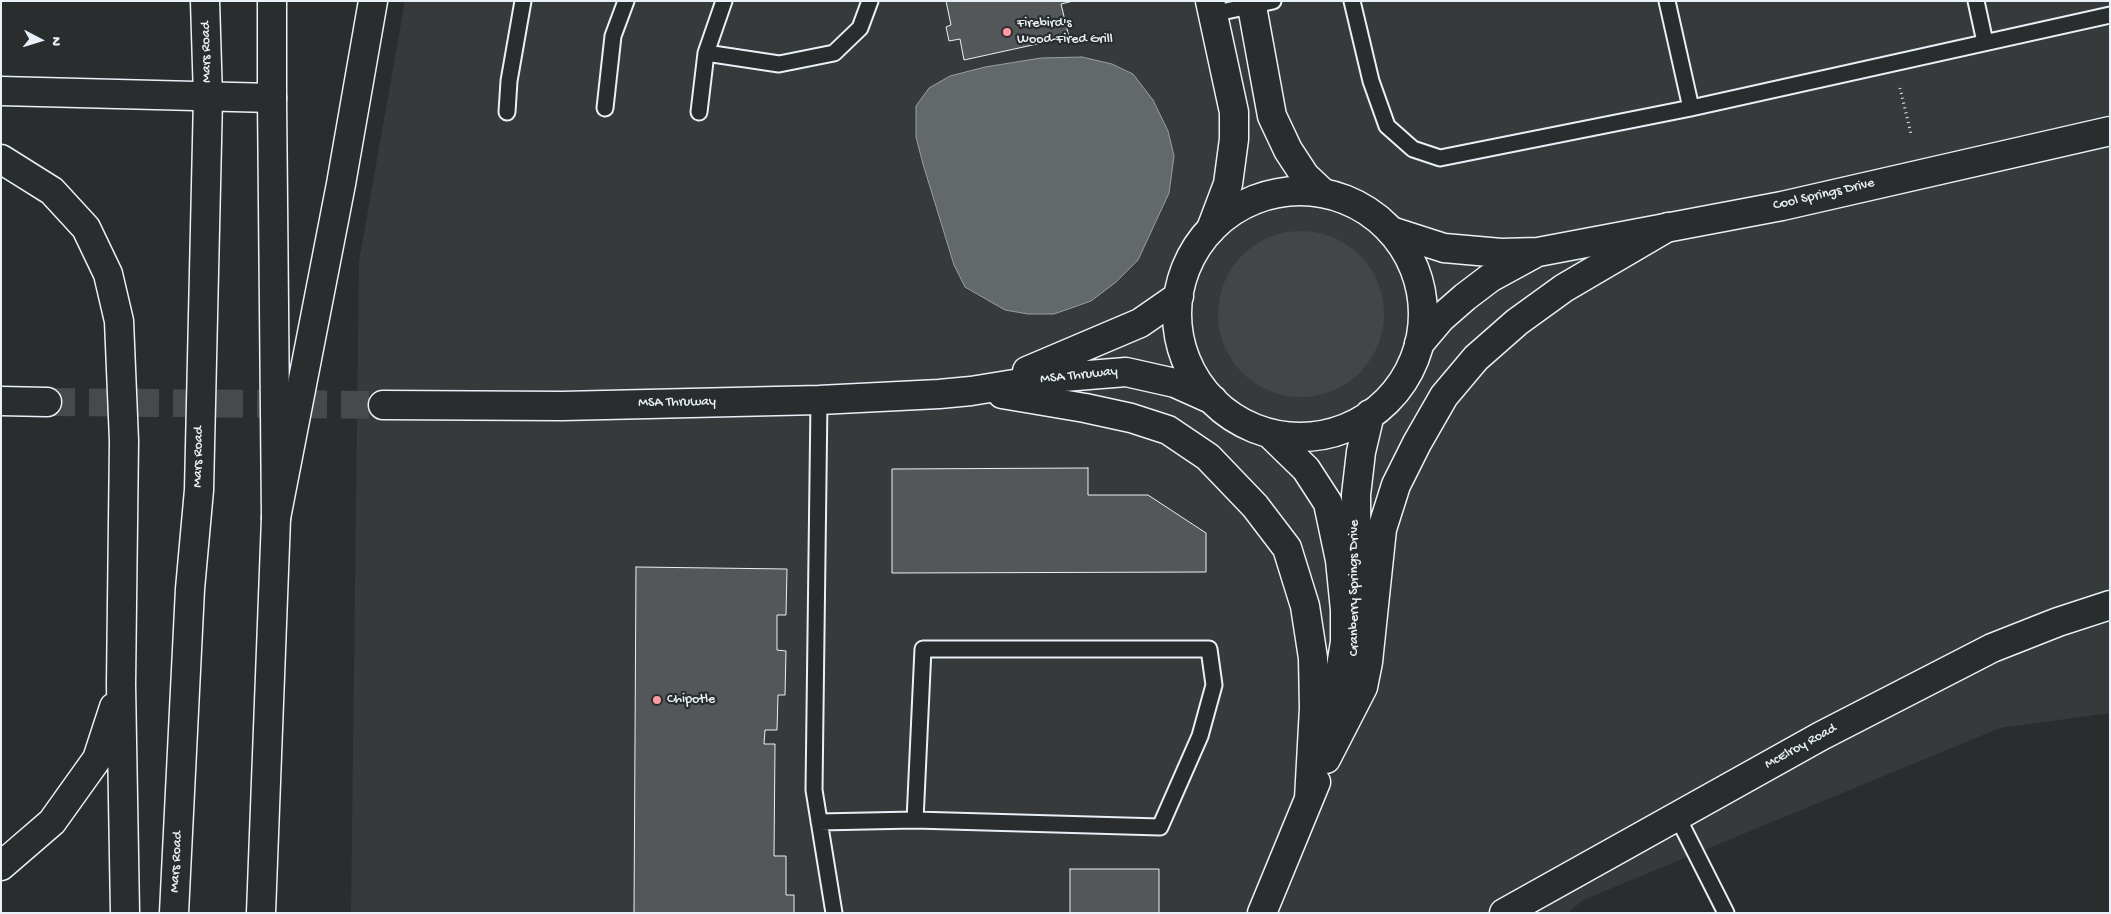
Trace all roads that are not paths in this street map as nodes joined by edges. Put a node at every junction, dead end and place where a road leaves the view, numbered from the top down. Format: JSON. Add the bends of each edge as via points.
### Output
{"nodes":[{"id":1,"x":206,"y":1,"type":"edge"},
{"id":2,"x":272,"y":1,"type":"edge"},
{"id":3,"x":374,"y":1,"type":"edge"},
{"id":4,"x":524,"y":1,"type":"edge"},
{"id":5,"x":626,"y":1,"type":"edge"},
{"id":6,"x":724,"y":1,"type":"edge"},
{"id":7,"x":870,"y":1,"type":"edge"},
{"id":8,"x":1352,"y":1,"type":"edge"},
{"id":9,"x":1667,"y":1,"type":"edge"},
{"id":10,"x":1976,"y":1,"type":"edge"},
{"id":11,"x":1258,"y":3,"type":"edge"},
{"id":12,"x":1211,"y":8,"type":"edge"},
{"id":13,"x":2110,"y":15,"type":"edge"},
{"id":14,"x":1985,"y":42,"type":"junction"},
{"id":15,"x":706,"y":53,"type":"junction"},
{"id":16,"x":1,"y":91,"type":"edge"},
{"id":17,"x":208,"y":98,"type":"junction"},
{"id":18,"x":272,"y":98,"type":"junction"},
{"id":19,"x":604,"y":108,"type":"dead end"},
{"id":20,"x":1690,"y":108,"type":"junction"},
{"id":21,"x":507,"y":112,"type":"dead end"},
{"id":22,"x":698,"y":112,"type":"dead end"},
{"id":23,"x":2110,"y":131,"type":"edge"},
{"id":24,"x":1,"y":159,"type":"edge"},
{"id":25,"x":1322,"y":192,"type":"junction"},
{"id":26,"x":1668,"y":227,"type":"junction"},
{"id":27,"x":1211,"y":229,"type":"junction"},
{"id":28,"x":1391,"y":231,"type":"junction"},
{"id":29,"x":1538,"y":252,"type":"junction"},
{"id":30,"x":1179,"y":296,"type":"junction"},
{"id":31,"x":1419,"y":344,"type":"junction"},
{"id":32,"x":971,"y":391,"type":"junction"},
{"id":33,"x":819,"y":400,"type":"junction"},
{"id":34,"x":1212,"y":400,"type":"junction"},
{"id":35,"x":1,"y":401,"type":"edge"},
{"id":36,"x":47,"y":402,"type":"tunnel mouth"},
{"id":37,"x":382,"y":405,"type":"tunnel mouth"},
{"id":38,"x":1370,"y":414,"type":"junction"},
{"id":39,"x":1269,"y":433,"type":"junction"},
{"id":40,"x":276,"y":518,"type":"junction"},
{"id":41,"x":2110,"y":605,"type":"edge"},
{"id":42,"x":121,"y":684,"type":"junction"},
{"id":43,"x":1326,"y":760,"type":"junction"},
{"id":44,"x":1309,"y":799,"type":"junction"},
{"id":45,"x":1677,"y":816,"type":"junction"},
{"id":46,"x":915,"y":820,"type":"junction"},
{"id":47,"x":819,"y":822,"type":"junction"},
{"id":48,"x":1,"y":866,"type":"edge"},
{"id":49,"x":125,"y":913,"type":"edge"},
{"id":50,"x":174,"y":913,"type":"edge"},
{"id":51,"x":261,"y":913,"type":"edge"},
{"id":52,"x":834,"y":913,"type":"edge"},
{"id":53,"x":1262,"y":913,"type":"edge"},
{"id":54,"x":1504,"y":913,"type":"edge"},
{"id":55,"x":1726,"y":913,"type":"edge"}],
"edges":[{"from":1,"to":17,"type":"main road","name":"Mars Road"},
{"from":2,"to":18,"type":"main road"},
{"from":3,"to":40,"type":"main road"},
{"from":4,"to":21,"type":"lane","via":[[509,81]]},
{"from":5,"to":19,"type":"lane","via":[[613,36]]},
{"from":6,"to":15,"type":"lane"},
{"from":7,"to":15,"type":"lane","via":[[860,28],[834,53],[779,64]]},
{"from":8,"to":20,"type":"lane","via":[[1371,81],[1387,126],[1413,149],[1440,158]]},
{"from":9,"to":20,"type":"lane"},
{"from":10,"to":14,"type":"lane"},
{"from":11,"to":12,"type":"lane"},
{"from":11,"to":25,"type":"main road","via":[[1272,116],[1304,176]]},
{"from":12,"to":27,"type":"main road","via":[[1234,112],[1228,184]]},
{"from":13,"to":14,"type":"lane"},
{"from":14,"to":20,"type":"lane"},
{"from":15,"to":22,"type":"lane"},
{"from":16,"to":17,"type":"main road"},
{"from":17,"to":18,"type":"main road"},
{"from":17,"to":50,"type":"main road","name":"Mars Road","via":[[199,490],[190,589]]},
{"from":18,"to":40,"type":"main road"},
{"from":23,"to":26,"type":"main road","name":"Cool Springs Drive","via":[[1782,206]]},
{"from":24,"to":42,"type":"main road","via":[[52,191],[86,228],[108,274],[119,321],[124,440]]},
{"from":25,"to":27,"type":"main road","via":[[1302,190],[1262,197],[1243,204]]},
{"from":25,"to":28,"type":"main road","via":[[1360,206]]},
{"from":26,"to":29,"type":"main road","name":"Cool Springs Drive"},
{"from":26,"to":43,"type":"main road","via":[[1564,288],[1517,322],[1476,358],[1444,396],[1396,485],[1382,529],[1363,687]]},
{"from":27,"to":30,"type":"main road","via":[[1188,262]]},
{"from":28,"to":29,"type":"main road","name":"Cool Springs Drive","via":[[1444,248],[1501,253]]},
{"from":28,"to":31,"type":"main road","via":[[1406,253],[1419,284],[1423,304]]},
{"from":29,"to":31,"type":"main road","name":"Cool Springs Drive","via":[[1490,278],[1465,297]]},
{"from":30,"to":32,"type":"main road","name":"MSA Thruway","via":[[1140,323],[1108,338]]},
{"from":30,"to":34,"type":"main road","via":[[1178,322],[1187,362]]},
{"from":31,"to":38,"type":"main road","via":[[1403,381]]},
{"from":32,"to":33,"type":"main road","name":"MSA Thruway"},
{"from":32,"to":34,"type":"main road","name":"MSA Thruway","via":[[1051,378],[1126,372],[1175,383]]},
{"from":32,"to":44,"type":"main road","via":[[1085,408],[1168,430],[1208,457],[1255,506],[1287,548],[1305,606],[1313,658]]},
{"from":33,"to":37,"type":"main road","name":"MSA Thruway","via":[[562,406]]},
{"from":33,"to":47,"type":"lane","via":[[814,790]]},
{"from":34,"to":39,"type":"main road","via":[[1240,422]]},
{"from":35,"to":36,"type":"main road"},
{"from":38,"to":39,"type":"main road","via":[[1358,422],[1320,435],[1300,437]]},
{"from":38,"to":43,"type":"main road","name":"Cranberry Springs Drive","via":[[1356,495],[1356,648],[1351,687]]},
{"from":39,"to":43,"type":"main road","name":"Cranberry Springs Drive","via":[[1306,469],[1328,503],[1340,560],[1345,642]]},
{"from":40,"to":51,"type":"main road"},
{"from":41,"to":45,"type":"main road","name":"McElroy Road","via":[[1992,648],[1821,736]]},
{"from":42,"to":48,"type":"main road","via":[[98,759],[52,822]]},
{"from":42,"to":49,"type":"main road"},
{"from":43,"to":44,"type":"main road","name":"Cranberry Springs Drive"},
{"from":44,"to":53,"type":"main road","name":"Cranberry Springs Drive"},
{"from":45,"to":54,"type":"main road","name":"McElroy Road"},
{"from":45,"to":55,"type":"lane"},
{"from":46,"to":46,"type":"lane","via":[[1160,827],[1200,736],[1214,685],[1208,649],[923,649]]},
{"from":46,"to":47,"type":"lane"},
{"from":47,"to":52,"type":"lane"}]}
